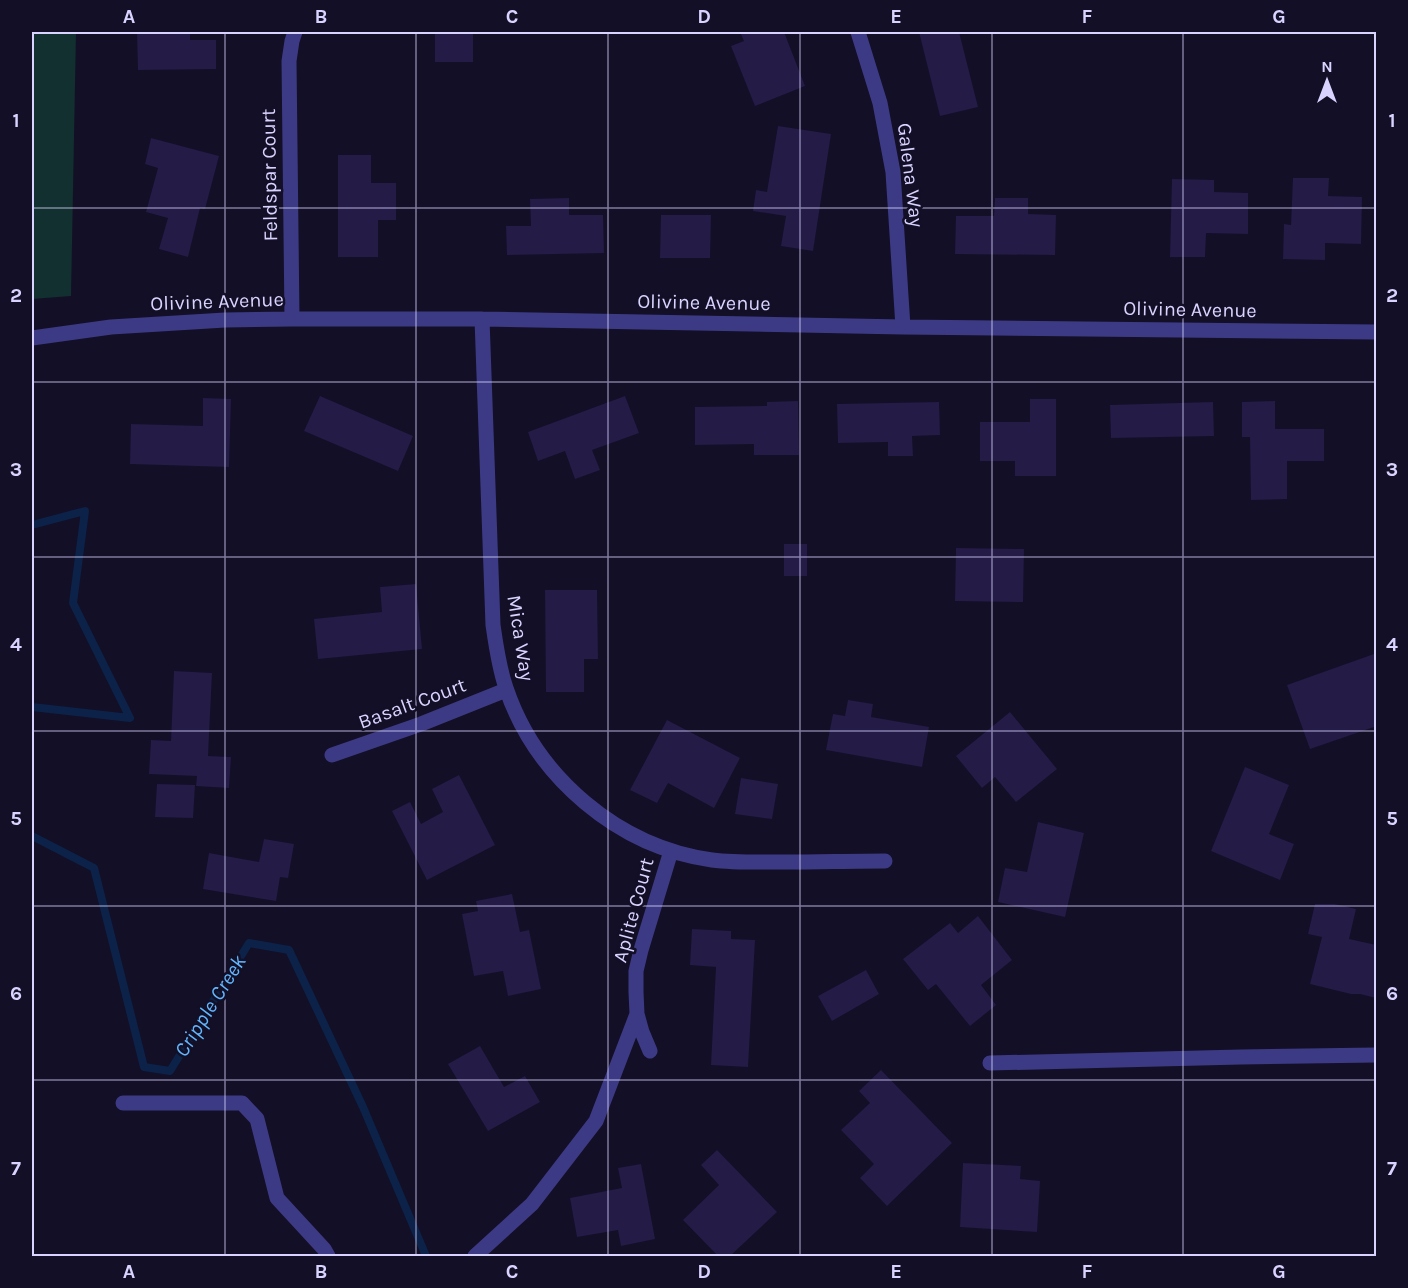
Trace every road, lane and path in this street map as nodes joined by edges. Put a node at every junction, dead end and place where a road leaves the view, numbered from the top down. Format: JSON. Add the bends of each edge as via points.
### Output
{"nodes":[{"id":1,"x":295,"y":32,"type":"edge"},
{"id":2,"x":858,"y":32,"type":"edge"},
{"id":3,"x":292,"y":319,"type":"junction"},
{"id":4,"x":482,"y":319,"type":"junction"},
{"id":5,"x":903,"y":327,"type":"junction"},
{"id":6,"x":1377,"y":332,"type":"edge"},
{"id":7,"x":32,"y":338,"type":"edge"},
{"id":8,"x":506,"y":690,"type":"junction"},
{"id":9,"x":332,"y":755,"type":"dead end"},
{"id":10,"x":671,"y":851,"type":"junction"},
{"id":11,"x":885,"y":861,"type":"dead end"},
{"id":12,"x":637,"y":1014,"type":"junction"},
{"id":13,"x":650,"y":1051,"type":"dead end"},
{"id":14,"x":1377,"y":1055,"type":"edge"},
{"id":15,"x":990,"y":1063,"type":"dead end"},
{"id":16,"x":123,"y":1103,"type":"dead end"},
{"id":17,"x":328,"y":1257,"type":"edge"},
{"id":18,"x":475,"y":1257,"type":"edge"}],
"edges":[{"from":1,"to":3,"type":"street","name":"Feldspar Court","via":[[289,61]]},
{"from":2,"to":5,"type":"street","name":"Galena Way","via":[[880,103],[893,172]]},
{"from":3,"to":4,"type":"street","name":"Olivine Avenue"},
{"from":3,"to":7,"type":"street","name":"Olivine Avenue","via":[[111,327]]},
{"from":4,"to":5,"type":"street","name":"Olivine Avenue"},
{"from":4,"to":8,"type":"street","name":"Mica Way","via":[[493,625]]},
{"from":5,"to":6,"type":"street","name":"Olivine Avenue"},
{"from":8,"to":9,"type":"street","name":"Basalt Court"},
{"from":8,"to":10,"type":"street","name":"Mica Way","via":[[522,727],[547,764],[577,797],[612,823]]},
{"from":10,"to":11,"type":"street","name":"Mica Way","via":[[711,860],[745,862]]},
{"from":10,"to":12,"type":"street","name":"Aplite Court","via":[[636,971]]},
{"from":12,"to":13,"type":"street","name":"Aplite Court"},
{"from":12,"to":18,"type":"street","via":[[596,1121],[532,1204]]},
{"from":14,"to":15,"type":"street"},
{"from":16,"to":17,"type":"street","via":[[242,1102],[257,1119],[277,1198]]}]}
